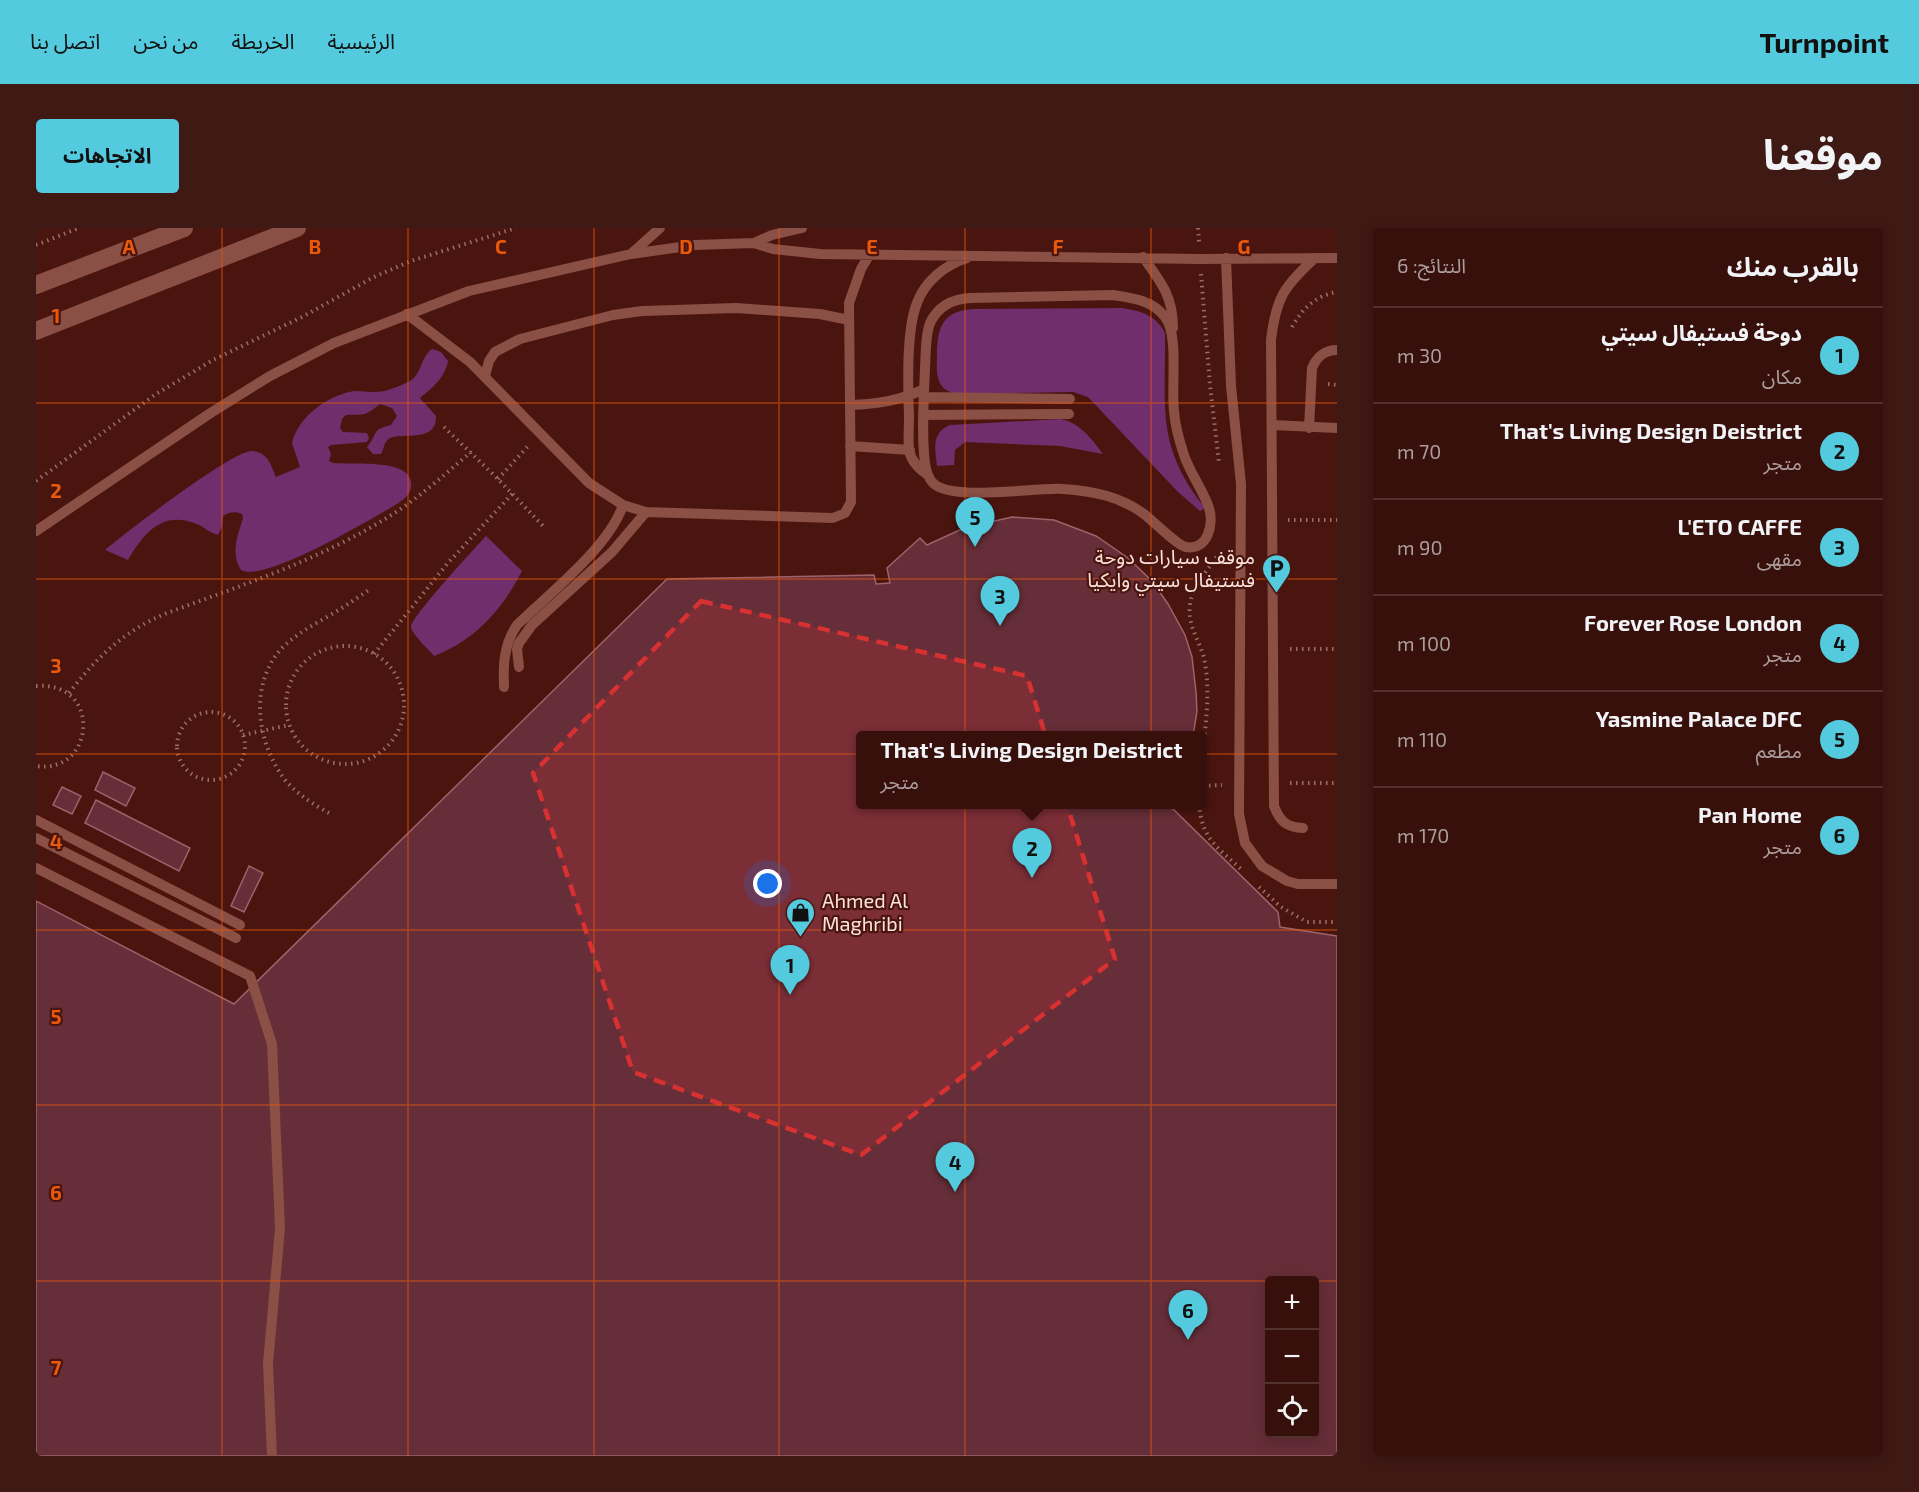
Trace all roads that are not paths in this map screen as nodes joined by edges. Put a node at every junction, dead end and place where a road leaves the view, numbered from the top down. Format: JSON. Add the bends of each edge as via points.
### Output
{"nodes":[{"id":1,"x":184,"y":228,"type":"edge"},
{"id":2,"x":297,"y":228,"type":"edge"},
{"id":3,"x":660,"y":228,"type":"edge"},
{"id":4,"x":802,"y":228,"type":"edge"},
{"id":5,"x":754,"y":243,"type":"junction"},
{"id":6,"x":631,"y":254,"type":"junction"},
{"id":7,"x":870,"y":254,"type":"junction"},
{"id":8,"x":973,"y":256,"type":"junction"},
{"id":9,"x":1143,"y":257,"type":"junction"},
{"id":10,"x":1226,"y":258,"type":"junction"},
{"id":11,"x":1315,"y":258,"type":"junction"},
{"id":12,"x":1337,"y":258,"type":"edge"},
{"id":13,"x":36,"y":285,"type":"edge"},
{"id":14,"x":407,"y":314,"type":"junction"},
{"id":15,"x":849,"y":320,"type":"junction"},
{"id":16,"x":36,"y":331,"type":"edge"},
{"id":17,"x":1173,"y":335,"type":"junction"},
{"id":18,"x":1337,"y":350,"type":"edge"},
{"id":19,"x":485,"y":376,"type":"junction"},
{"id":20,"x":924,"y":393,"type":"junction"},
{"id":21,"x":908,"y":397,"type":"junction"},
{"id":22,"x":1070,"y":399,"type":"dead end"},
{"id":23,"x":850,"y":405,"type":"junction"},
{"id":24,"x":1069,"y":414,"type":"dead end"},
{"id":25,"x":923,"y":415,"type":"junction"},
{"id":26,"x":1272,"y":425,"type":"junction"},
{"id":27,"x":1310,"y":428,"type":"junction"},
{"id":28,"x":1337,"y":428,"type":"edge"},
{"id":29,"x":850,"y":446,"type":"junction"},
{"id":30,"x":909,"y":450,"type":"junction"},
{"id":31,"x":928,"y":475,"type":"junction"},
{"id":32,"x":623,"y":505,"type":"junction"},
{"id":33,"x":646,"y":512,"type":"junction"},
{"id":34,"x":36,"y":530,"type":"edge"},
{"id":35,"x":519,"y":668,"type":"dead end"},
{"id":36,"x":504,"y":687,"type":"dead end"},
{"id":37,"x":36,"y":820,"type":"edge"},
{"id":38,"x":1304,"y":828,"type":"dead end"},
{"id":39,"x":36,"y":838,"type":"edge"},
{"id":40,"x":36,"y":868,"type":"edge"},
{"id":41,"x":1337,"y":884,"type":"edge"},
{"id":42,"x":240,"y":925,"type":"dead end"},
{"id":43,"x":236,"y":938,"type":"dead end"},
{"id":44,"x":273,"y":1456,"type":"edge"}],
"edges":[{"from":1,"to":13,"type":"main road"},
{"from":2,"to":16,"type":"main road"},
{"from":3,"to":6,"type":"lane"},
{"from":4,"to":5,"type":"lane"},
{"from":5,"to":6,"type":"lane","via":[[695,245]]},
{"from":5,"to":7,"type":"lane","via":[[809,253]]},
{"from":6,"to":14,"type":"lane","via":[[469,291]]},
{"from":7,"to":8,"type":"lane"},
{"from":7,"to":15,"type":"lane","via":[[854,286]]},
{"from":8,"to":9,"type":"lane"},
{"from":8,"to":21,"type":"lane","via":[[959,260],[934,277],[917,301],[911,329]]},
{"from":9,"to":10,"type":"lane"},
{"from":9,"to":17,"type":"lane","via":[[1171,301]]},
{"from":10,"to":11,"type":"lane"},
{"from":10,"to":41,"type":"lane","via":[[1231,386],[1241,484],[1239,814],[1245,843],[1262,866],[1287,881]]},
{"from":11,"to":12,"type":"lane"},
{"from":11,"to":26,"type":"lane","via":[[1293,277],[1274,314],[1270,340]]},
{"from":14,"to":19,"type":"lane"},
{"from":14,"to":34,"type":"lane","via":[[334,343],[270,376]]},
{"from":15,"to":19,"type":"lane","via":[[736,308],[642,310],[514,342],[495,352]]},
{"from":15,"to":23,"type":"lane"},
{"from":17,"to":20,"type":"lane","via":[[1167,318],[1148,302],[1135,298],[960,298],[942,307],[930,323]]},
{"from":17,"to":31,"type":"lane","via":[[1176,426],[1211,519],[1209,532],[1200,544],[1180,545],[1142,513],[1109,496],[1060,489],[955,493],[934,484]]},
{"from":18,"to":27,"type":"lane","via":[[1323,353],[1311,368]]},
{"from":19,"to":32,"type":"lane","via":[[589,483]]},
{"from":20,"to":21,"type":"lane"},
{"from":20,"to":22,"type":"lane"},
{"from":20,"to":25,"type":"lane"},
{"from":21,"to":23,"type":"lane"},
{"from":21,"to":30,"type":"lane"},
{"from":23,"to":29,"type":"lane"},
{"from":24,"to":25,"type":"lane"},
{"from":25,"to":31,"type":"lane"},
{"from":26,"to":27,"type":"lane"},
{"from":26,"to":38,"type":"lane","via":[[1274,806],[1285,824]]},
{"from":27,"to":28,"type":"lane"},
{"from":29,"to":30,"type":"lane"},
{"from":29,"to":33,"type":"lane","via":[[851,502],[840,517]]},
{"from":30,"to":31,"type":"lane"},
{"from":32,"to":33,"type":"lane"},
{"from":32,"to":36,"type":"lane","via":[[601,543],[517,625],[504,657]]},
{"from":33,"to":35,"type":"lane","via":[[612,552],[527,631],[517,649]]},
{"from":37,"to":42,"type":"lane"},
{"from":39,"to":43,"type":"lane"},
{"from":40,"to":44,"type":"lane","via":[[250,976],[272,1044],[280,1228],[268,1364]]}]}
